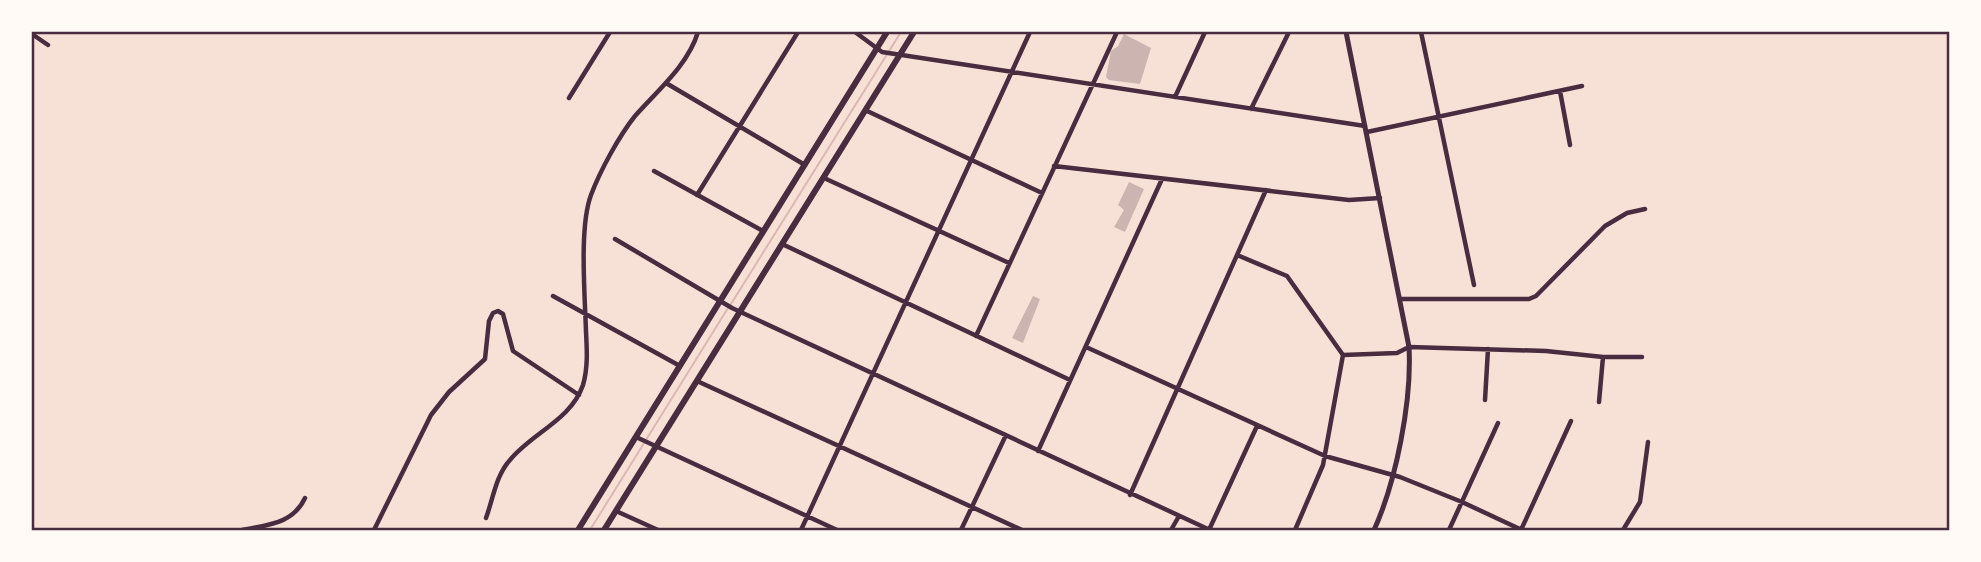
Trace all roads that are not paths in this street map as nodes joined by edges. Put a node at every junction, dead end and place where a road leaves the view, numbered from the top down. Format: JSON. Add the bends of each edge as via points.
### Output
{"nodes":[{"id":1,"x":610,"y":32,"type":"edge"},
{"id":2,"x":698,"y":32,"type":"edge"},
{"id":3,"x":798,"y":32,"type":"edge"},
{"id":4,"x":855,"y":32,"type":"edge"},
{"id":5,"x":887,"y":32,"type":"edge"},
{"id":6,"x":914,"y":32,"type":"edge"},
{"id":7,"x":1030,"y":32,"type":"edge"},
{"id":8,"x":1117,"y":32,"type":"edge"},
{"id":9,"x":1205,"y":32,"type":"edge"},
{"id":10,"x":1289,"y":32,"type":"edge"},
{"id":11,"x":1346,"y":32,"type":"edge"},
{"id":12,"x":1421,"y":32,"type":"edge"},
{"id":13,"x":32,"y":34,"type":"edge"},
{"id":14,"x":48,"y":45,"type":"dead end"},
{"id":15,"x":880,"y":49,"type":"junction"},
{"id":16,"x":900,"y":55,"type":"junction"},
{"id":17,"x":1011,"y":72,"type":"junction"},
{"id":18,"x":666,"y":83,"type":"junction"},
{"id":19,"x":1092,"y":84,"type":"junction"},
{"id":20,"x":1582,"y":86,"type":"dead end"},
{"id":21,"x":1560,"y":91,"type":"junction"},
{"id":22,"x":1175,"y":97,"type":"junction"},
{"id":23,"x":569,"y":98,"type":"dead end"},
{"id":24,"x":1251,"y":109,"type":"junction"},
{"id":25,"x":866,"y":110,"type":"junction"},
{"id":26,"x":1439,"y":116,"type":"junction"},
{"id":27,"x":739,"y":127,"type":"junction"},
{"id":28,"x":1366,"y":129,"type":"junction"},
{"id":29,"x":1570,"y":145,"type":"dead end"},
{"id":30,"x":971,"y":160,"type":"junction"},
{"id":31,"x":805,"y":165,"type":"junction"},
{"id":32,"x":1054,"y":166,"type":"junction"},
{"id":33,"x":654,"y":171,"type":"dead end"},
{"id":34,"x":824,"y":178,"type":"junction"},
{"id":35,"x":1162,"y":178,"type":"junction"},
{"id":36,"x":1266,"y":190,"type":"junction"},
{"id":37,"x":1042,"y":193,"type":"junction"},
{"id":38,"x":697,"y":195,"type":"junction"},
{"id":39,"x":1380,"y":198,"type":"junction"},
{"id":40,"x":1645,"y":209,"type":"dead end"},
{"id":41,"x":939,"y":230,"type":"junction"},
{"id":42,"x":763,"y":231,"type":"junction"},
{"id":43,"x":615,"y":239,"type":"dead end"},
{"id":44,"x":782,"y":244,"type":"junction"},
{"id":45,"x":1237,"y":255,"type":"junction"},
{"id":46,"x":1009,"y":263,"type":"junction"},
{"id":47,"x":1475,"y":285,"type":"dead end"},
{"id":48,"x":553,"y":296,"type":"dead end"},
{"id":49,"x":1400,"y":299,"type":"junction"},
{"id":50,"x":722,"y":303,"type":"junction"},
{"id":51,"x":906,"y":303,"type":"junction"},
{"id":52,"x":740,"y":312,"type":"junction"},
{"id":53,"x":586,"y":314,"type":"junction"},
{"id":54,"x":976,"y":336,"type":"junction"},
{"id":55,"x":1086,"y":347,"type":"junction"},
{"id":56,"x":1409,"y":347,"type":"junction"},
{"id":57,"x":1488,"y":349,"type":"junction"},
{"id":58,"x":1343,"y":355,"type":"junction"},
{"id":59,"x":1603,"y":357,"type":"junction"},
{"id":60,"x":1642,"y":357,"type":"dead end"},
{"id":61,"x":680,"y":366,"type":"junction"},
{"id":62,"x":873,"y":374,"type":"junction"},
{"id":63,"x":1070,"y":380,"type":"junction"},
{"id":64,"x":697,"y":381,"type":"junction"},
{"id":65,"x":1177,"y":389,"type":"junction"},
{"id":66,"x":579,"y":395,"type":"junction"},
{"id":67,"x":1485,"y":400,"type":"dead end"},
{"id":68,"x":1599,"y":402,"type":"dead end"},
{"id":69,"x":1571,"y":421,"type":"dead end"},
{"id":70,"x":1498,"y":423,"type":"dead end"},
{"id":71,"x":1257,"y":426,"type":"junction"},
{"id":72,"x":1006,"y":435,"type":"junction"},
{"id":73,"x":639,"y":439,"type":"junction"},
{"id":74,"x":1648,"y":442,"type":"dead end"},
{"id":75,"x":652,"y":446,"type":"junction"},
{"id":76,"x":839,"y":447,"type":"junction"},
{"id":77,"x":1038,"y":451,"type":"junction"},
{"id":78,"x":1325,"y":456,"type":"junction"},
{"id":79,"x":1394,"y":475,"type":"junction"},
{"id":80,"x":1130,"y":495,"type":"junction"},
{"id":81,"x":305,"y":498,"type":"dead end"},
{"id":82,"x":1462,"y":502,"type":"junction"},
{"id":83,"x":972,"y":507,"type":"junction"},
{"id":84,"x":616,"y":511,"type":"junction"},
{"id":85,"x":807,"y":516,"type":"junction"},
{"id":86,"x":1178,"y":516,"type":"junction"},
{"id":87,"x":486,"y":519,"type":"dead end"},
{"id":88,"x":242,"y":530,"type":"edge"},
{"id":89,"x":374,"y":530,"type":"edge"},
{"id":90,"x":578,"y":530,"type":"edge"},
{"id":91,"x":604,"y":530,"type":"edge"},
{"id":92,"x":658,"y":530,"type":"edge"},
{"id":93,"x":801,"y":530,"type":"edge"},
{"id":94,"x":837,"y":530,"type":"edge"},
{"id":95,"x":961,"y":530,"type":"edge"},
{"id":96,"x":1022,"y":530,"type":"edge"},
{"id":97,"x":1171,"y":530,"type":"edge"},
{"id":98,"x":1210,"y":530,"type":"edge"},
{"id":99,"x":1295,"y":530,"type":"edge"},
{"id":100,"x":1374,"y":530,"type":"edge"},
{"id":101,"x":1449,"y":530,"type":"edge"},
{"id":102,"x":1521,"y":530,"type":"edge"},
{"id":103,"x":1623,"y":530,"type":"edge"}],
"edges":[{"from":1,"to":23,"type":"street"},
{"from":2,"to":18,"type":"street"},
{"from":3,"to":27,"type":"street"},
{"from":4,"to":15,"type":"street"},
{"from":5,"to":15,"type":"main road"},
{"from":6,"to":16,"type":"main road"},
{"from":7,"to":17,"type":"street"},
{"from":8,"to":19,"type":"street"},
{"from":9,"to":22,"type":"street"},
{"from":10,"to":24,"type":"street"},
{"from":11,"to":28,"type":"main road"},
{"from":12,"to":26,"type":"street"},
{"from":13,"to":14,"type":"street"},
{"from":15,"to":16,"type":"street"},
{"from":15,"to":31,"type":"main road"},
{"from":16,"to":17,"type":"street"},
{"from":16,"to":25,"type":"main road"},
{"from":17,"to":19,"type":"street"},
{"from":17,"to":30,"type":"street"},
{"from":18,"to":27,"type":"street"},
{"from":18,"to":53,"type":"street","via":[[634,118],[591,194],[585,229]]},
{"from":19,"to":22,"type":"street"},
{"from":19,"to":32,"type":"street"},
{"from":20,"to":21,"type":"street"},
{"from":21,"to":26,"type":"street"},
{"from":21,"to":29,"type":"street"},
{"from":22,"to":24,"type":"street"},
{"from":24,"to":28,"type":"street"},
{"from":25,"to":30,"type":"street"},
{"from":25,"to":34,"type":"main road"},
{"from":26,"to":28,"type":"street"},
{"from":26,"to":47,"type":"street"},
{"from":27,"to":31,"type":"street"},
{"from":27,"to":38,"type":"street"},
{"from":28,"to":39,"type":"main road"},
{"from":30,"to":37,"type":"street"},
{"from":30,"to":41,"type":"street"},
{"from":31,"to":42,"type":"main road"},
{"from":32,"to":35,"type":"street"},
{"from":32,"to":37,"type":"street"},
{"from":33,"to":38,"type":"street"},
{"from":34,"to":41,"type":"street"},
{"from":34,"to":44,"type":"main road"},
{"from":35,"to":36,"type":"street"},
{"from":35,"to":55,"type":"street"},
{"from":36,"to":39,"type":"street","via":[[1349,200]]},
{"from":36,"to":45,"type":"street"},
{"from":37,"to":46,"type":"street"},
{"from":38,"to":42,"type":"street"},
{"from":39,"to":49,"type":"main road"},
{"from":40,"to":49,"type":"street","via":[[1605,226],[1529,299]]},
{"from":41,"to":46,"type":"street"},
{"from":41,"to":51,"type":"street"},
{"from":42,"to":50,"type":"main road"},
{"from":43,"to":50,"type":"street"},
{"from":44,"to":51,"type":"street"},
{"from":44,"to":52,"type":"main road"},
{"from":45,"to":58,"type":"street","via":[[1287,276]]},
{"from":45,"to":65,"type":"street"},
{"from":46,"to":54,"type":"street"},
{"from":48,"to":53,"type":"street"},
{"from":49,"to":56,"type":"main road"},
{"from":50,"to":52,"type":"street"},
{"from":50,"to":61,"type":"main road"},
{"from":51,"to":54,"type":"street"},
{"from":51,"to":62,"type":"street"},
{"from":52,"to":62,"type":"street"},
{"from":52,"to":64,"type":"main road"},
{"from":53,"to":61,"type":"street"},
{"from":53,"to":66,"type":"street","via":[[586,374]]},
{"from":54,"to":63,"type":"street"},
{"from":55,"to":63,"type":"street"},
{"from":55,"to":65,"type":"street"},
{"from":56,"to":57,"type":"street"},
{"from":56,"to":58,"type":"street","via":[[1397,353]]},
{"from":56,"to":79,"type":"main road"},
{"from":57,"to":59,"type":"street"},
{"from":57,"to":67,"type":"street"},
{"from":58,"to":78,"type":"street"},
{"from":59,"to":60,"type":"street"},
{"from":59,"to":68,"type":"street"},
{"from":61,"to":73,"type":"main road"},
{"from":62,"to":72,"type":"street"},
{"from":62,"to":76,"type":"street"},
{"from":63,"to":77,"type":"street"},
{"from":64,"to":75,"type":"main road"},
{"from":64,"to":76,"type":"street"},
{"from":65,"to":71,"type":"street"},
{"from":65,"to":80,"type":"street"},
{"from":66,"to":87,"type":"street","via":[[510,459]]},
{"from":66,"to":89,"type":"street","via":[[518,356],[503,314],[494,313],[485,359],[431,415]]},
{"from":69,"to":102,"type":"street"},
{"from":70,"to":82,"type":"street"},
{"from":71,"to":78,"type":"street"},
{"from":71,"to":98,"type":"street"},
{"from":72,"to":77,"type":"street"},
{"from":72,"to":83,"type":"street"},
{"from":73,"to":75,"type":"street"},
{"from":73,"to":90,"type":"main road"},
{"from":74,"to":103,"type":"street","via":[[1640,502]]},
{"from":75,"to":84,"type":"main road"},
{"from":75,"to":85,"type":"street"},
{"from":76,"to":83,"type":"street"},
{"from":76,"to":85,"type":"street"},
{"from":77,"to":80,"type":"street"},
{"from":78,"to":79,"type":"street"},
{"from":78,"to":99,"type":"street"},
{"from":79,"to":82,"type":"street"},
{"from":79,"to":100,"type":"main road"},
{"from":80,"to":86,"type":"street"},
{"from":81,"to":88,"type":"street","via":[[287,520]]},
{"from":82,"to":101,"type":"street"},
{"from":82,"to":102,"type":"street"},
{"from":83,"to":95,"type":"street"},
{"from":83,"to":96,"type":"street"},
{"from":84,"to":91,"type":"main road"},
{"from":84,"to":92,"type":"street"},
{"from":85,"to":93,"type":"street"},
{"from":85,"to":94,"type":"street"},
{"from":86,"to":97,"type":"street"},
{"from":86,"to":98,"type":"street"}]}
